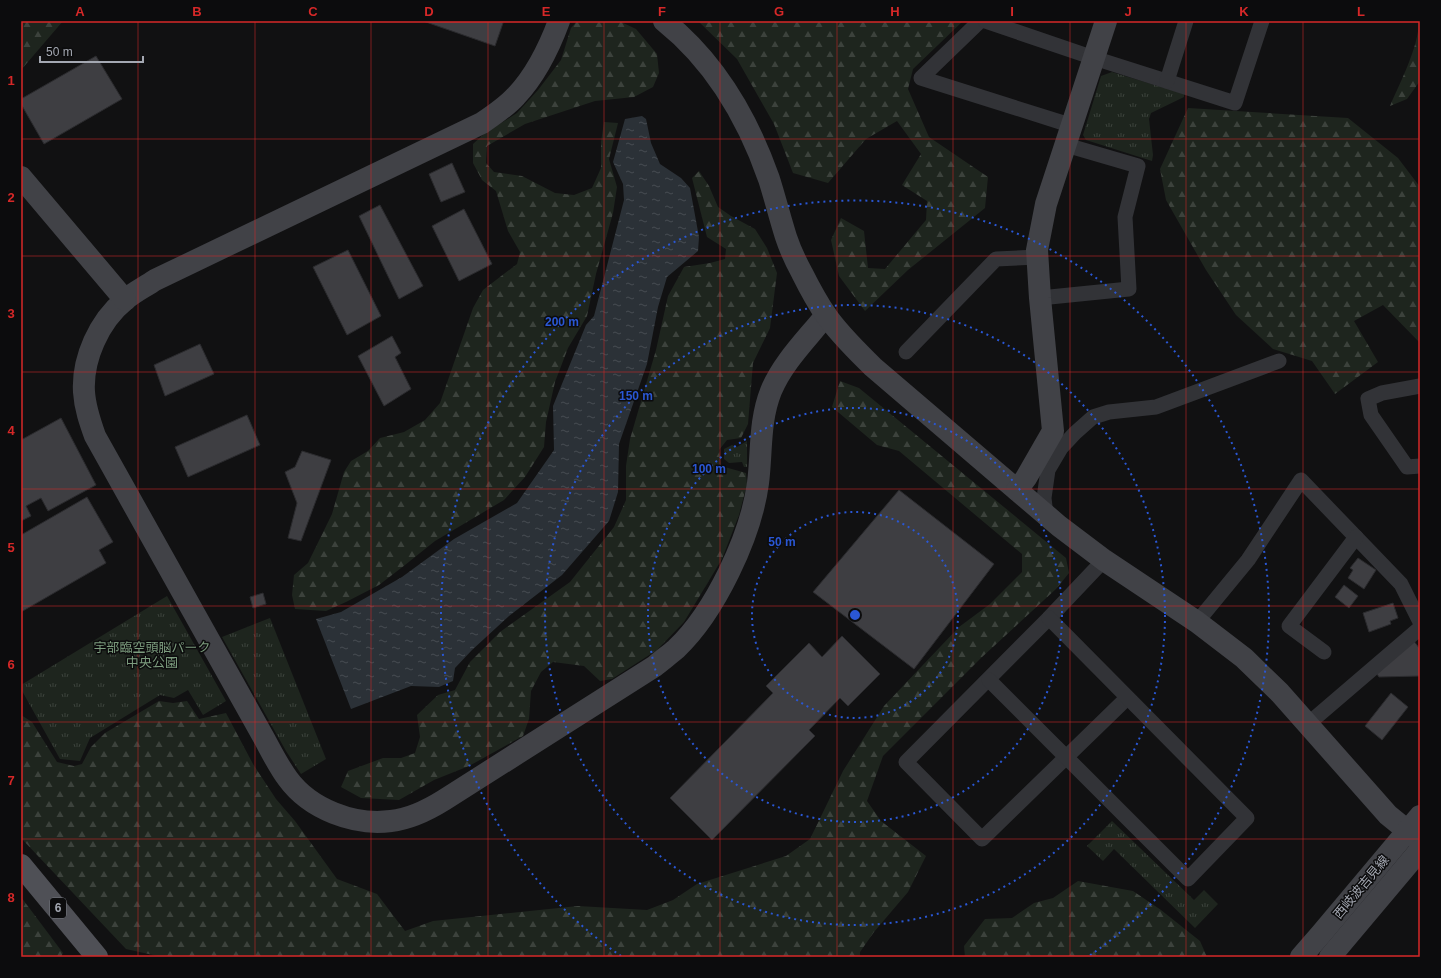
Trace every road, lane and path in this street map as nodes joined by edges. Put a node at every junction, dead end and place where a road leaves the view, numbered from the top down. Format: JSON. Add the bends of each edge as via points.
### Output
{"nodes":[{"id":1,"x":559,"y":21,"type":"edge"},
{"id":2,"x":664,"y":21,"type":"edge"},
{"id":3,"x":980,"y":21,"type":"edge"},
{"id":4,"x":985,"y":21,"type":"edge"},
{"id":5,"x":1106,"y":21,"type":"edge"},
{"id":6,"x":1186,"y":21,"type":"edge"},
{"id":7,"x":1262,"y":21,"type":"edge"},
{"id":8,"x":1022,"y":27,"type":"edge"},
{"id":9,"x":1094,"y":58,"type":"junction"},
{"id":10,"x":1167,"y":81,"type":"junction"},
{"id":11,"x":1069,"y":136,"type":"junction"},
{"id":12,"x":21,"y":177,"type":"edge"},
{"id":13,"x":1037,"y":257,"type":"junction"},
{"id":14,"x":1040,"y":298,"type":"junction"},
{"id":15,"x":125,"y":300,"type":"junction"},
{"id":16,"x":826,"y":316,"type":"junction"},
{"id":17,"x":906,"y":352,"type":"dead end"},
{"id":18,"x":1279,"y":360,"type":"dead end"},
{"id":19,"x":1420,"y":386,"type":"edge"},
{"id":20,"x":1420,"y":466,"type":"edge"},
{"id":21,"x":1017,"y":490,"type":"junction"},
{"id":22,"x":1046,"y":515,"type":"junction"},
{"id":23,"x":1356,"y":537,"type":"junction"},
{"id":24,"x":1104,"y":560,"type":"junction"},
{"id":25,"x":1049,"y":618,"type":"junction"},
{"id":26,"x":1197,"y":622,"type":"junction"},
{"id":27,"x":1420,"y":622,"type":"edge"},
{"id":28,"x":1420,"y":628,"type":"edge"},
{"id":29,"x":1324,"y":652,"type":"dead end"},
{"id":30,"x":989,"y":680,"type":"junction"},
{"id":31,"x":1128,"y":698,"type":"junction"},
{"id":32,"x":1308,"y":724,"type":"junction"},
{"id":33,"x":1066,"y":757,"type":"junction"},
{"id":34,"x":1416,"y":830,"type":"edge"},
{"id":35,"x":1420,"y":850,"type":"edge"},
{"id":36,"x":21,"y":865,"type":"edge"},
{"id":37,"x":96,"y":955,"type":"edge"},
{"id":38,"x":1301,"y":957,"type":"edge"},
{"id":39,"x":1330,"y":957,"type":"edge"}],
"edges":[{"from":1,"to":15,"type":"street","via":[[540,64],[527,83],[516,97],[482,123],[156,280]]},
{"from":2,"to":16,"type":"street","via":[[704,60],[742,117],[760,155],[786,238],[802,274]]},
{"from":3,"to":11,"type":"street","via":[[921,78]]},
{"from":4,"to":8,"type":"street"},
{"from":5,"to":9,"type":"street"},
{"from":6,"to":10,"type":"street"},
{"from":7,"to":10,"type":"street","via":[[1235,103]]},
{"from":8,"to":9,"type":"street"},
{"from":9,"to":10,"type":"street"},
{"from":9,"to":11,"type":"street"},
{"from":11,"to":13,"type":"street","via":[[1046,204]]},
{"from":11,"to":14,"type":"street","via":[[1138,166],[1125,217],[1129,289]]},
{"from":12,"to":15,"type":"street"},
{"from":13,"to":14,"type":"street"},
{"from":13,"to":17,"type":"street","via":[[996,259]]},
{"from":14,"to":21,"type":"street","via":[[1053,430]]},
{"from":15,"to":16,"type":"street","via":[[109,316],[99,332],[85,372],[86,411],[95,436],[288,779],[304,795],[330,812],[348,818],[372,821],[391,821],[428,810],[655,666],[689,634],[717,594],[751,516],[758,481],[762,422],[770,392],[777,377]]},
{"from":16,"to":21,"type":"street","via":[[873,367]]},
{"from":18,"to":22,"type":"street","via":[[1156,407],[1115,411],[1093,417],[1061,448],[1048,470],[1044,498]]},
{"from":19,"to":20,"type":"street","via":[[1382,393],[1368,399],[1371,415],[1407,467]]},
{"from":21,"to":22,"type":"street"},
{"from":22,"to":24,"type":"street"},
{"from":23,"to":26,"type":"street","via":[[1301,480],[1248,560]]},
{"from":23,"to":27,"type":"street","via":[[1401,584]]},
{"from":23,"to":29,"type":"street","via":[[1289,626]]},
{"from":24,"to":25,"type":"street"},
{"from":24,"to":26,"type":"street"},
{"from":25,"to":30,"type":"street"},
{"from":25,"to":31,"type":"street"},
{"from":26,"to":32,"type":"street","via":[[1261,674]]},
{"from":28,"to":32,"type":"street"},
{"from":30,"to":33,"type":"street"},
{"from":30,"to":33,"type":"street","via":[[906,762],[982,839]]},
{"from":31,"to":33,"type":"street"},
{"from":31,"to":33,"type":"street","via":[[1247,818],[1188,879]]},
{"from":32,"to":34,"type":"street","via":[[1388,815]]},
{"from":34,"to":38,"type":"street","name":"西岐波吉見線"},
{"from":35,"to":39,"type":"street","name":"西岐波吉見線"},
{"from":36,"to":37,"type":"main road","number":"6"}]}
